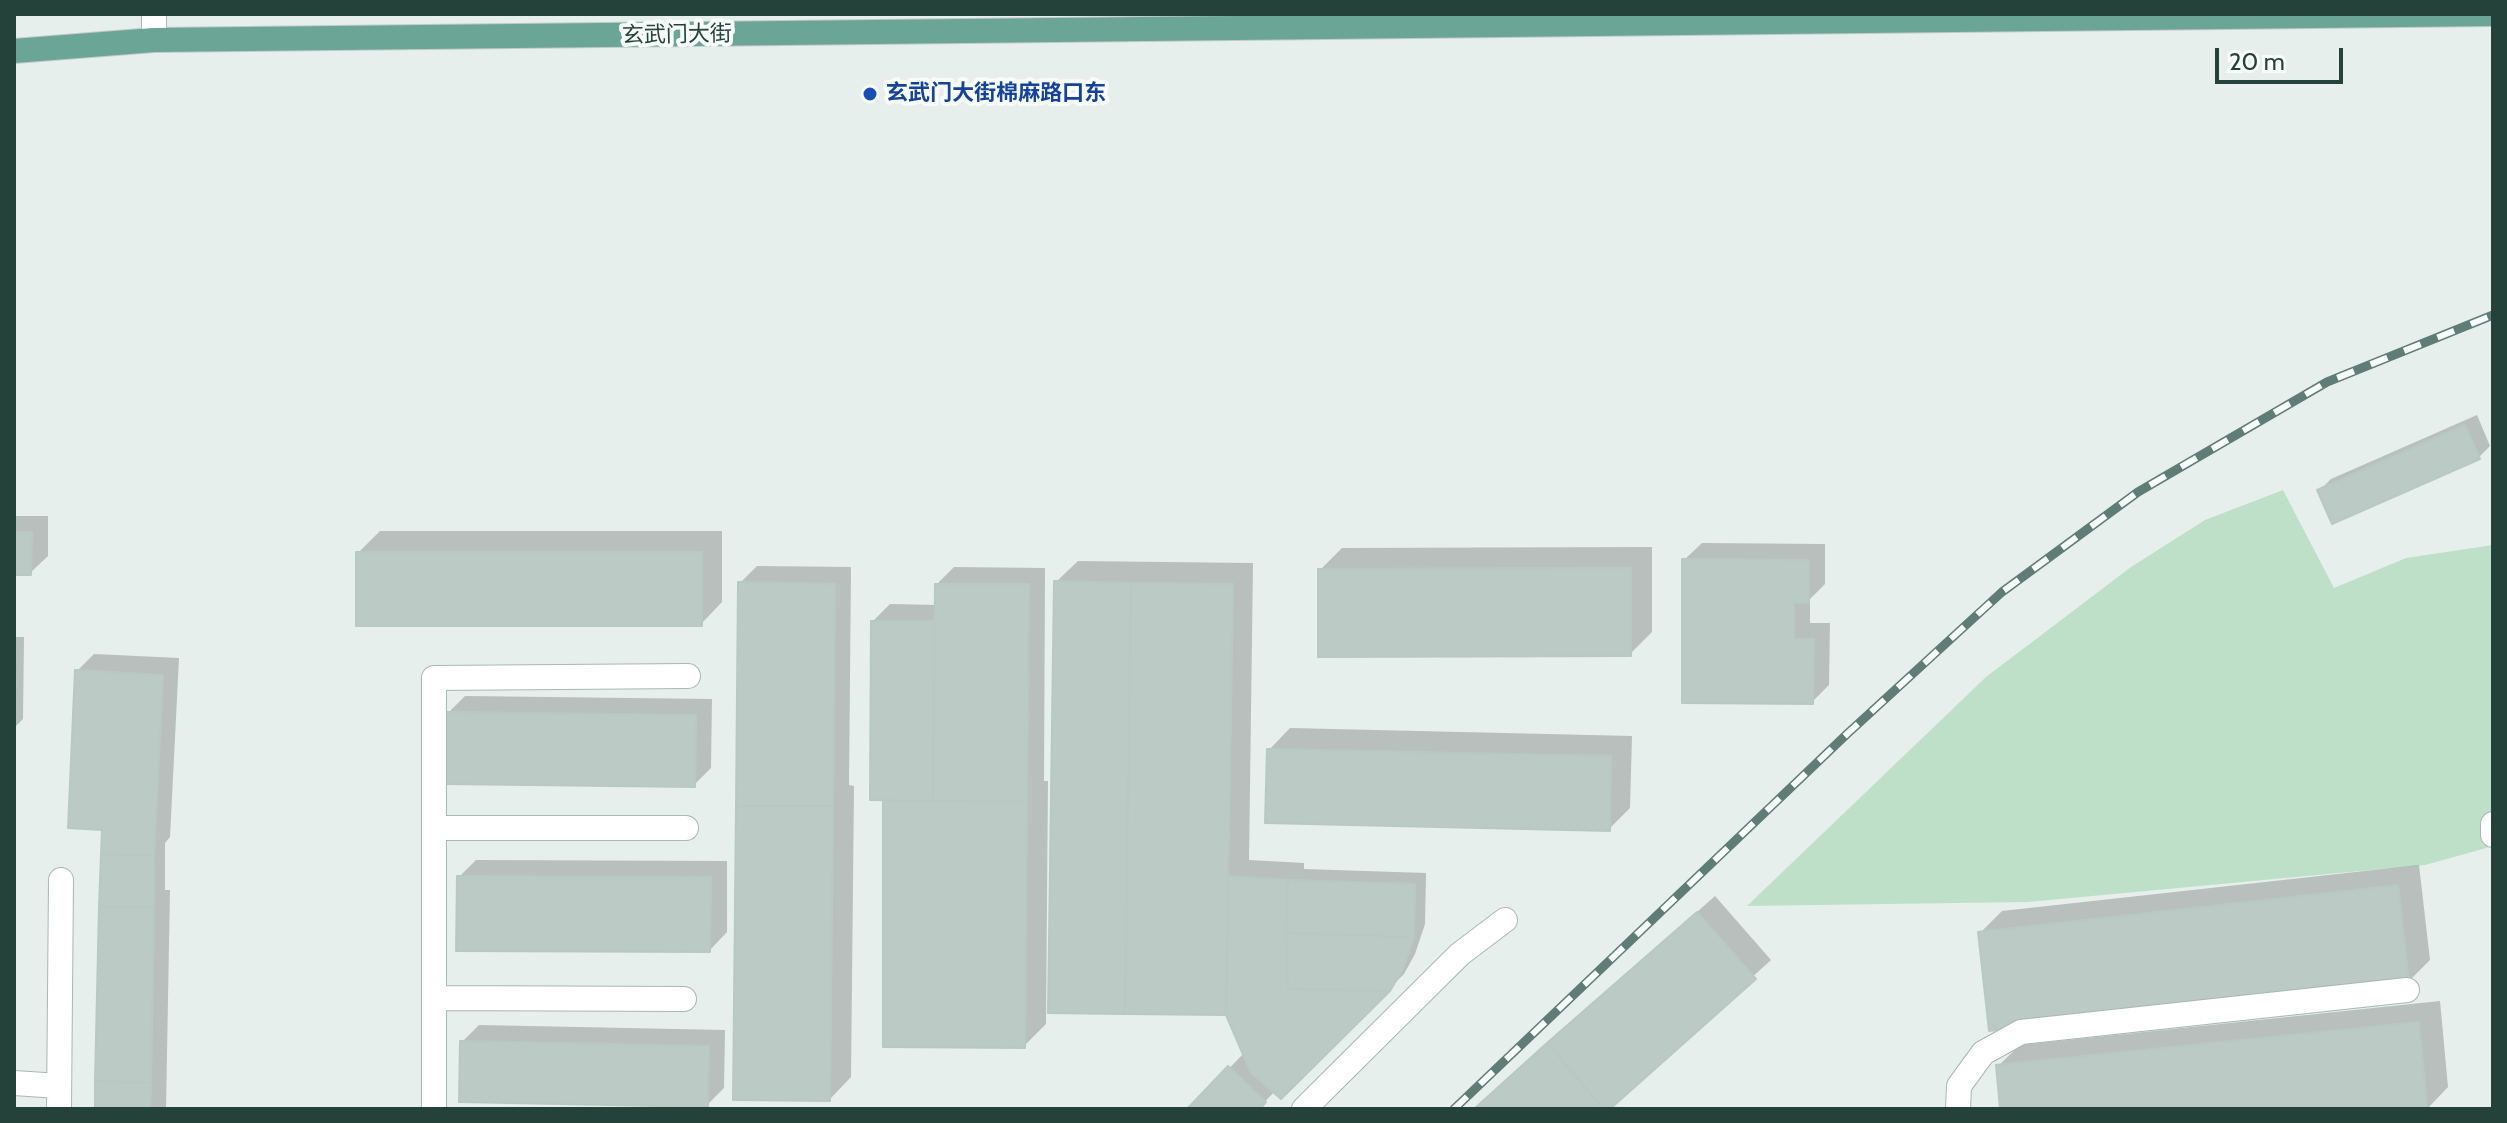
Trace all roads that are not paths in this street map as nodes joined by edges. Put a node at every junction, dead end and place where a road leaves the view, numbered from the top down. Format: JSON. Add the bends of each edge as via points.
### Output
{"nodes":[{"id":1,"x":154,"y":14,"type":"edge"},
{"id":2,"x":2493,"y":14,"type":"edge"},
{"id":3,"x":154,"y":40,"type":"junction"},
{"id":4,"x":14,"y":51,"type":"edge"},
{"id":5,"x":688,"y":676,"type":"dead end"},
{"id":6,"x":2493,"y":824,"type":"edge"},
{"id":7,"x":434,"y":828,"type":"junction"},
{"id":8,"x":686,"y":828,"type":"dead end"},
{"id":9,"x":2493,"y":835,"type":"edge"},
{"id":10,"x":61,"y":880,"type":"dead end"},
{"id":11,"x":1505,"y":920,"type":"dead end"},
{"id":12,"x":2407,"y":990,"type":"dead end"},
{"id":13,"x":434,"y":998,"type":"junction"},
{"id":14,"x":684,"y":999,"type":"dead end"},
{"id":15,"x":14,"y":1083,"type":"edge"},
{"id":16,"x":59,"y":1098,"type":"edge"},
{"id":17,"x":434,"y":1109,"type":"edge"},
{"id":18,"x":1304,"y":1109,"type":"edge"},
{"id":19,"x":1958,"y":1109,"type":"edge"}],
"edges":[{"from":1,"to":3,"type":"lane"},
{"from":2,"to":3,"type":"main road","name":"玄武门大街"},
{"from":3,"to":4,"type":"main road","name":"玄武门大街"},
{"from":5,"to":7,"type":"lane","via":[[434,678]]},
{"from":6,"to":9,"type":"lane"},
{"from":7,"to":8,"type":"lane"},
{"from":7,"to":13,"type":"lane"},
{"from":10,"to":16,"type":"lane"},
{"from":11,"to":18,"type":"lane","via":[[1460,954]]},
{"from":12,"to":19,"type":"lane","via":[[2021,1032],[1983,1053],[1959,1086]]},
{"from":13,"to":14,"type":"lane"},
{"from":13,"to":17,"type":"lane"},
{"from":15,"to":16,"type":"lane"}]}
